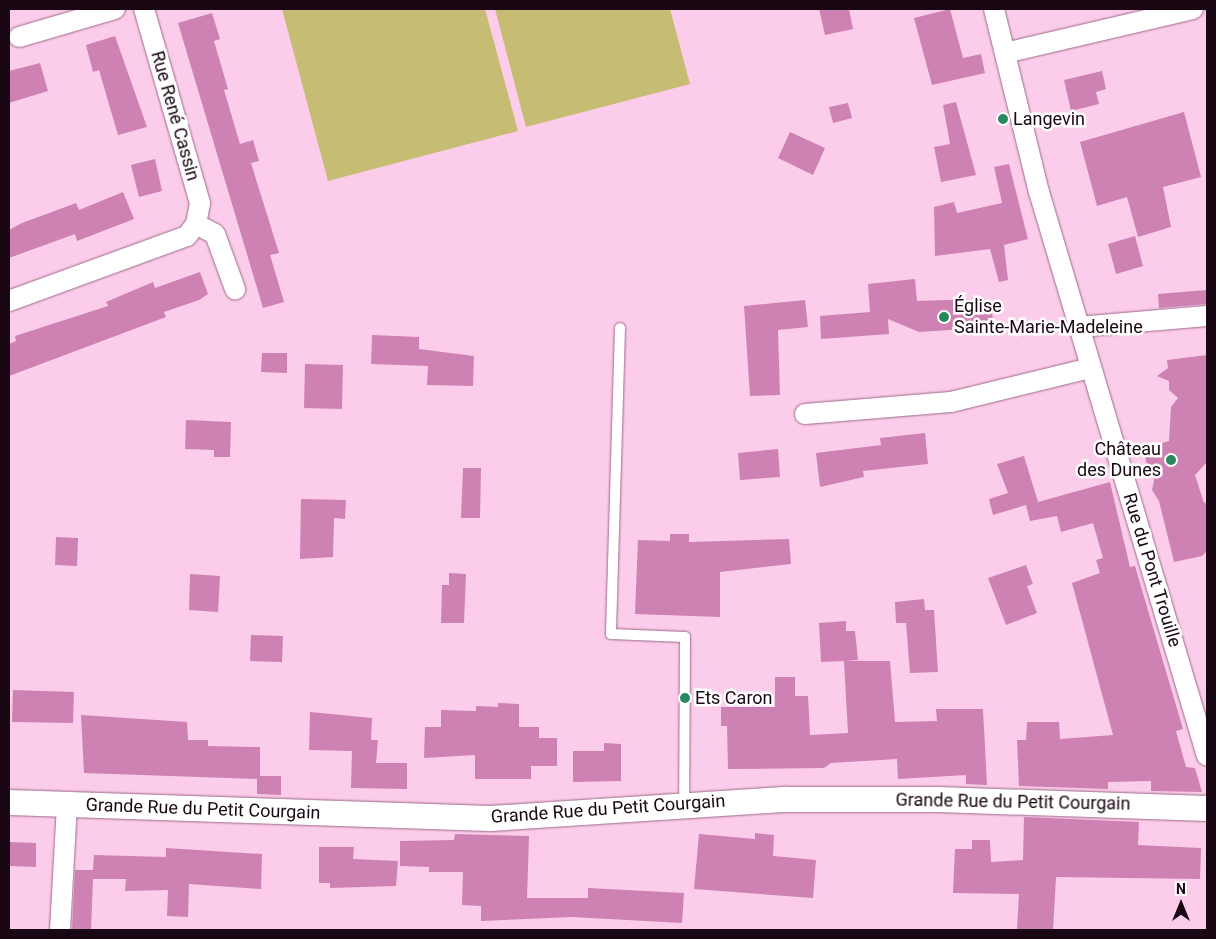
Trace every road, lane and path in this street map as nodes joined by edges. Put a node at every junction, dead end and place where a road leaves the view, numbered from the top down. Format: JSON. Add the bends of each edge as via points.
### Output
{"nodes":[{"id":1,"x":115,"y":9,"type":"edge"},
{"id":2,"x":144,"y":9,"type":"edge"},
{"id":3,"x":994,"y":9,"type":"edge"},
{"id":4,"x":1193,"y":9,"type":"edge"},
{"id":5,"x":19,"y":36,"type":"dead end"},
{"id":6,"x":1004,"y":53,"type":"junction"},
{"id":7,"x":196,"y":224,"type":"junction"},
{"id":8,"x":236,"y":289,"type":"dead end"},
{"id":9,"x":9,"y":301,"type":"edge"},
{"id":10,"x":1207,"y":316,"type":"edge"},
{"id":11,"x":1078,"y":326,"type":"junction"},
{"id":12,"x":620,"y":328,"type":"dead end"},
{"id":13,"x":1092,"y":368,"type":"junction"},
{"id":14,"x":805,"y":414,"type":"dead end"},
{"id":15,"x":1207,"y":756,"type":"edge"},
{"id":16,"x":9,"y":802,"type":"edge"},
{"id":17,"x":67,"y":804,"type":"junction"},
{"id":18,"x":684,"y":805,"type":"junction"},
{"id":19,"x":1207,"y":808,"type":"edge"},
{"id":20,"x":60,"y":930,"type":"edge"}],
"edges":[{"from":1,"to":5,"type":"street"},
{"from":2,"to":7,"type":"street","name":"Rue René Cassin","via":[[200,203]]},
{"from":3,"to":6,"type":"street","name":"Rue du Pont Trouille"},
{"from":4,"to":6,"type":"street"},
{"from":6,"to":11,"type":"street","name":"Rue du Pont Trouille"},
{"from":7,"to":8,"type":"street","via":[[215,234]]},
{"from":7,"to":9,"type":"street","via":[[187,236]]},
{"from":10,"to":11,"type":"street"},
{"from":11,"to":13,"type":"street","name":"Rue du Pont Trouille"},
{"from":12,"to":18,"type":"lane","via":[[611,634],[685,637]]},
{"from":13,"to":14,"type":"street","via":[[951,402]]},
{"from":13,"to":15,"type":"street","name":"Rue du Pont Trouille"},
{"from":16,"to":17,"type":"street","name":"Grande Rue du Petit Courgain"},
{"from":17,"to":18,"type":"street","name":"Grande Rue du Petit Courgain","via":[[490,818]]},
{"from":17,"to":20,"type":"street"},
{"from":18,"to":19,"type":"street","name":"Grande Rue du Petit Courgain","via":[[786,799],[937,799]]}]}
